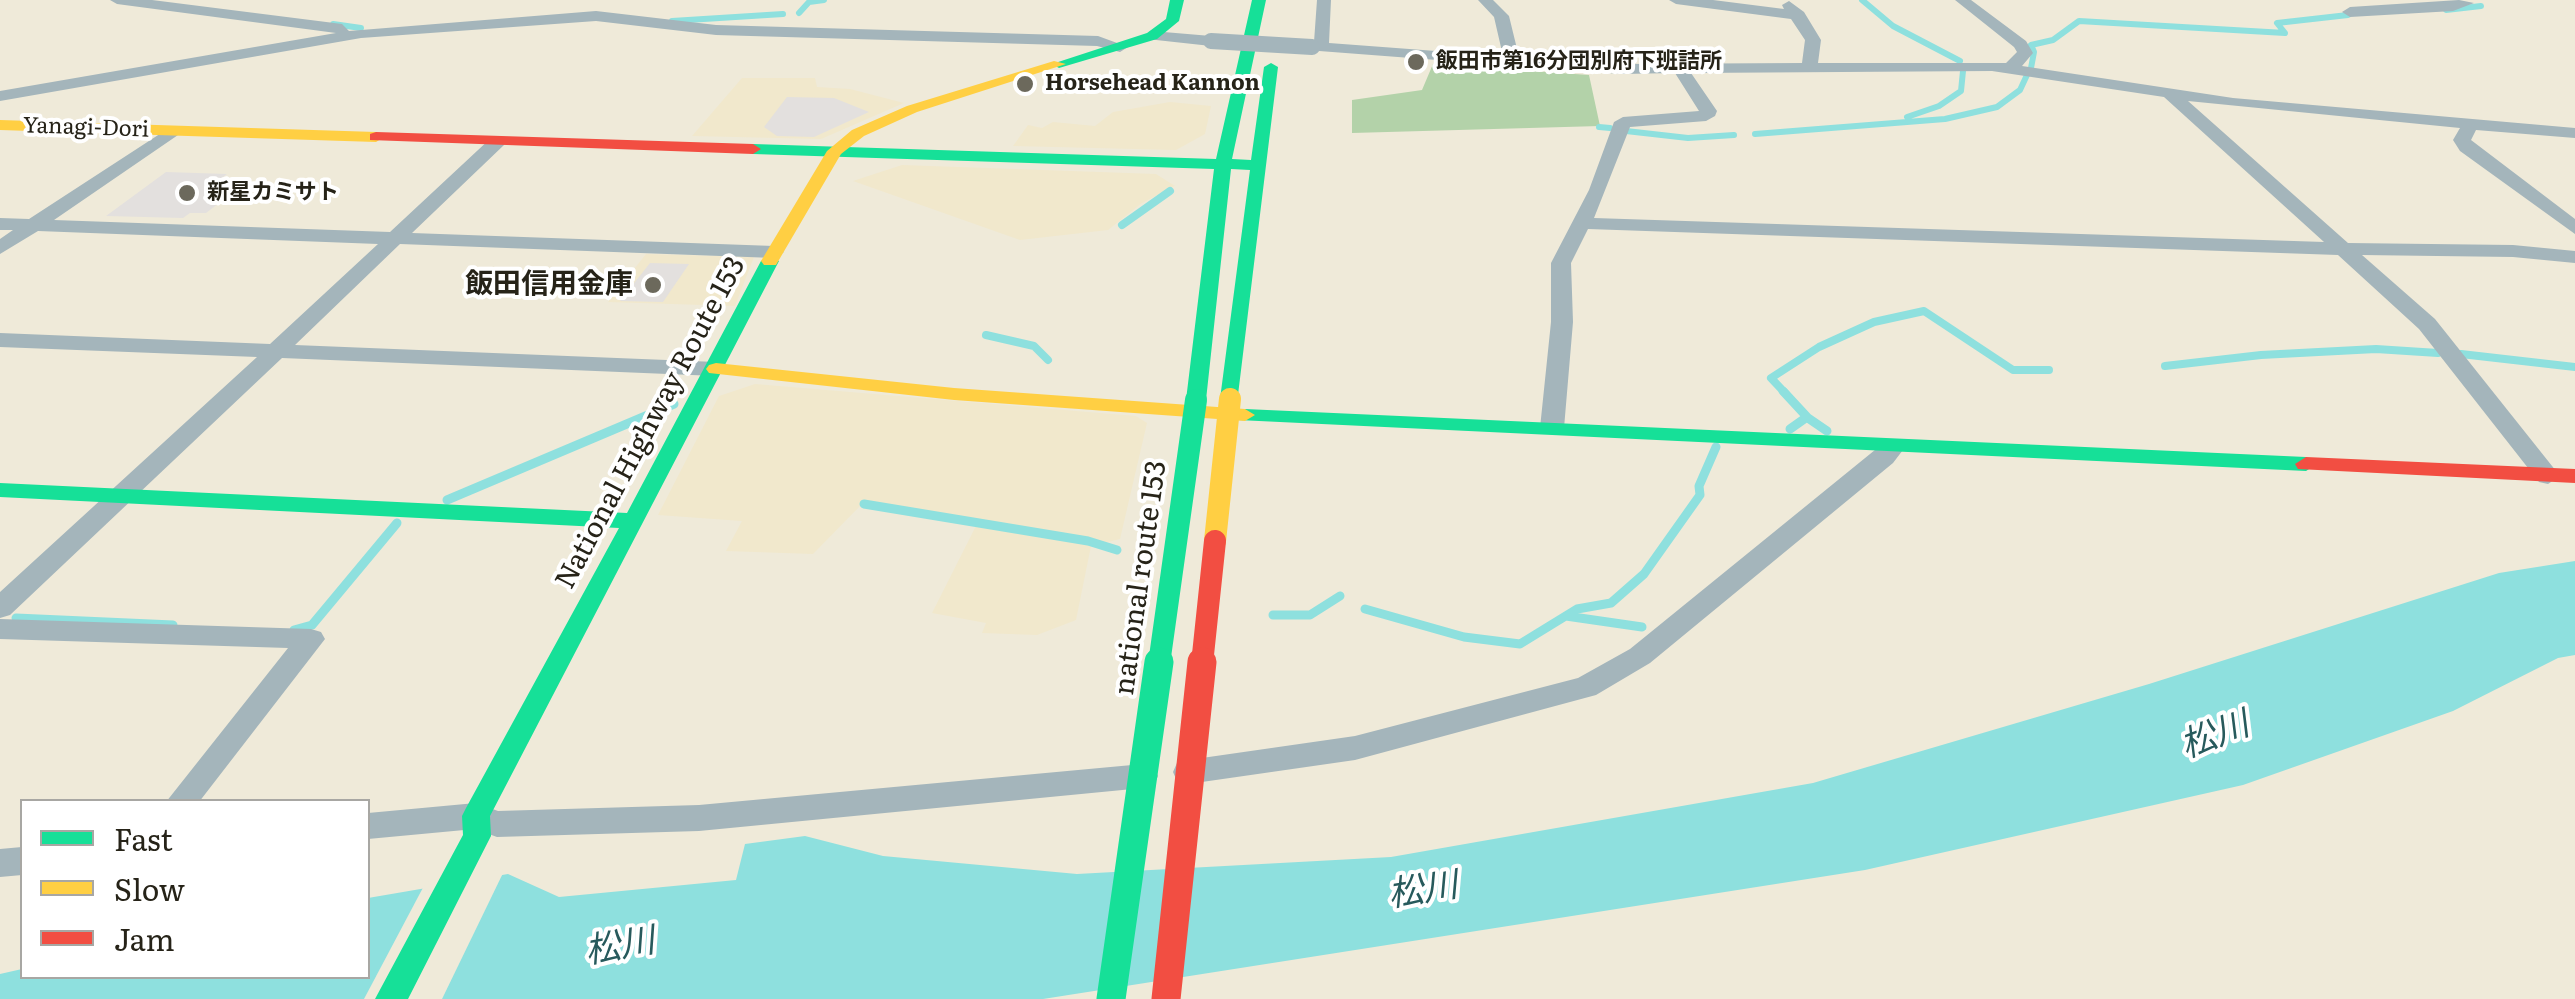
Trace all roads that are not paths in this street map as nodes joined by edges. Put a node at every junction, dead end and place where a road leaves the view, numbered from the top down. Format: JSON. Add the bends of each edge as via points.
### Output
{"nodes":[{"id":1,"x":117,"y":0,"type":"edge"},
{"id":2,"x":548,"y":0,"type":"edge"},
{"id":3,"x":1177,"y":0,"type":"edge"},
{"id":4,"x":1259,"y":0,"type":"edge"},
{"id":5,"x":1324,"y":0,"type":"edge"},
{"id":6,"x":1485,"y":0,"type":"edge"},
{"id":7,"x":1676,"y":0,"type":"edge"},
{"id":8,"x":1784,"y":0,"type":"edge"},
{"id":9,"x":1962,"y":0,"type":"edge"},
{"id":10,"x":2466,"y":0,"type":"edge"},
{"id":11,"x":2350,"y":12,"type":"dead end"},
{"id":12,"x":1284,"y":15,"type":"dead end"},
{"id":13,"x":1799,"y":15,"type":"junction"},
{"id":14,"x":516,"y":21,"type":"junction"},
{"id":15,"x":361,"y":33,"type":"junction"},
{"id":16,"x":1152,"y":36,"type":"junction"},
{"id":17,"x":1316,"y":47,"type":"junction"},
{"id":18,"x":1120,"y":48,"type":"junction"},
{"id":19,"x":1512,"y":62,"type":"junction"},
{"id":20,"x":1810,"y":66,"type":"junction"},
{"id":21,"x":1680,"y":69,"type":"junction"},
{"id":22,"x":2010,"y":69,"type":"junction"},
{"id":23,"x":2171,"y":95,"type":"junction"},
{"id":24,"x":0,"y":96,"type":"edge"},
{"id":25,"x":0,"y":124,"type":"edge"},
{"id":26,"x":2470,"y":124,"type":"junction"},
{"id":27,"x":172,"y":131,"type":"junction"},
{"id":28,"x":2575,"y":132,"type":"edge"},
{"id":29,"x":498,"y":141,"type":"junction"},
{"id":30,"x":835,"y":150,"type":"junction"},
{"id":31,"x":1223,"y":164,"type":"junction"},
{"id":32,"x":1259,"y":165,"type":"junction"},
{"id":33,"x":1581,"y":222,"type":"junction"},
{"id":34,"x":0,"y":224,"type":"edge"},
{"id":35,"x":34,"y":225,"type":"junction"},
{"id":36,"x":2575,"y":228,"type":"edge"},
{"id":37,"x":394,"y":240,"type":"junction"},
{"id":38,"x":0,"y":248,"type":"edge"},
{"id":39,"x":2342,"y":249,"type":"junction"},
{"id":40,"x":774,"y":252,"type":"junction"},
{"id":41,"x":2575,"y":257,"type":"edge"},
{"id":42,"x":0,"y":340,"type":"edge"},
{"id":43,"x":273,"y":351,"type":"junction"},
{"id":44,"x":716,"y":369,"type":"junction"},
{"id":45,"x":1552,"y":428,"type":"junction"},
{"id":46,"x":1894,"y":446,"type":"junction"},
{"id":47,"x":2548,"y":476,"type":"junction"},
{"id":48,"x":2575,"y":476,"type":"edge"},
{"id":49,"x":0,"y":490,"type":"edge"},
{"id":50,"x":124,"y":495,"type":"junction"},
{"id":51,"x":633,"y":520,"type":"junction"},
{"id":52,"x":1,"y":611,"type":"edge"},
{"id":53,"x":183,"y":799,"type":"edge"},
{"id":54,"x":370,"y":826,"type":"edge"},
{"id":55,"x":477,"y":826,"type":"junction"},
{"id":56,"x":392,"y":999,"type":"edge"},
{"id":57,"x":1111,"y":999,"type":"edge"},
{"id":58,"x":1166,"y":999,"type":"edge"}],
"edges":[{"from":1,"to":15,"type":"street"},
{"from":2,"to":14,"type":"street"},
{"from":3,"to":16,"type":"main road","via":[[1172,21]]},
{"from":4,"to":31,"type":"main road"},
{"from":5,"to":17,"type":"street"},
{"from":6,"to":19,"type":"street","via":[[1501,16]]},
{"from":7,"to":13,"type":"street"},
{"from":8,"to":13,"type":"street"},
{"from":9,"to":22,"type":"street","via":[[2020,44],[2025,53]]},
{"from":10,"to":11,"type":"street"},
{"from":12,"to":32,"type":"main road"},
{"from":13,"to":20,"type":"street","via":[[1814,40]]},
{"from":14,"to":15,"type":"street"},
{"from":14,"to":18,"type":"street","via":[[596,16],[716,30],[1098,40]]},
{"from":15,"to":24,"type":"street"},
{"from":16,"to":17,"type":"street","bridge":true},
{"from":16,"to":18,"type":"main road","name":"National Highway Route 153"},
{"from":17,"to":19,"type":"street"},
{"from":18,"to":30,"type":"main road","name":"National Highway Route 153","via":[[912,109]]},
{"from":19,"to":21,"type":"street"},
{"from":20,"to":21,"type":"street"},
{"from":20,"to":22,"type":"street"},
{"from":21,"to":33,"type":"street","via":[[1706,116],[1623,122]]},
{"from":22,"to":23,"type":"street"},
{"from":23,"to":26,"type":"street"},
{"from":23,"to":39,"type":"street"},
{"from":25,"to":27,"type":"main road","name":"Yanagi-Dori"},
{"from":26,"to":28,"type":"street"},
{"from":26,"to":36,"type":"street","via":[[2462,140],[2466,148]]},
{"from":27,"to":29,"type":"main road","name":"Yanagi-Dori"},
{"from":27,"to":35,"type":"street"},
{"from":29,"to":30,"type":"main road","name":"Yanagi-Dori"},
{"from":29,"to":37,"type":"street"},
{"from":30,"to":31,"type":"main road","name":"Yanagi-Dori"},
{"from":30,"to":40,"type":"main road","name":"National Highway Route 153"},
{"from":31,"to":32,"type":"main road","name":"Yanagi-Dori"},
{"from":31,"to":57,"type":"main road","name":"national route 153","bridge":true},
{"from":32,"to":58,"type":"main road","bridge":true},
{"from":33,"to":39,"type":"street"},
{"from":33,"to":45,"type":"street","via":[[1561,264]]},
{"from":34,"to":35,"type":"street"},
{"from":35,"to":37,"type":"street"},
{"from":35,"to":38,"type":"street"},
{"from":37,"to":40,"type":"street"},
{"from":37,"to":43,"type":"street"},
{"from":39,"to":41,"type":"street"},
{"from":39,"to":47,"type":"street","via":[[2426,324]]},
{"from":40,"to":44,"type":"main road","name":"National Highway Route 153"},
{"from":42,"to":43,"type":"street"},
{"from":43,"to":44,"type":"street"},
{"from":43,"to":50,"type":"street"},
{"from":44,"to":45,"type":"main road","via":[[1218,413]]},
{"from":44,"to":51,"type":"main road","name":"National Highway Route 153"},
{"from":45,"to":46,"type":"main road"},
{"from":46,"to":47,"type":"main road"},
{"from":46,"to":55,"type":"street","via":[[1640,656],[1586,686],[1374,743],[1233,768],[699,818]]},
{"from":47,"to":48,"type":"main road"},
{"from":49,"to":50,"type":"main road"},
{"from":50,"to":51,"type":"main road"},
{"from":50,"to":52,"type":"street"},
{"from":51,"to":55,"type":"main road","name":"National Highway Route 153"},
{"from":52,"to":53,"type":"street","via":[[311,640]]},
{"from":54,"to":55,"type":"street"},
{"from":55,"to":56,"type":"main road","name":"National Highway Route 153"}]}
